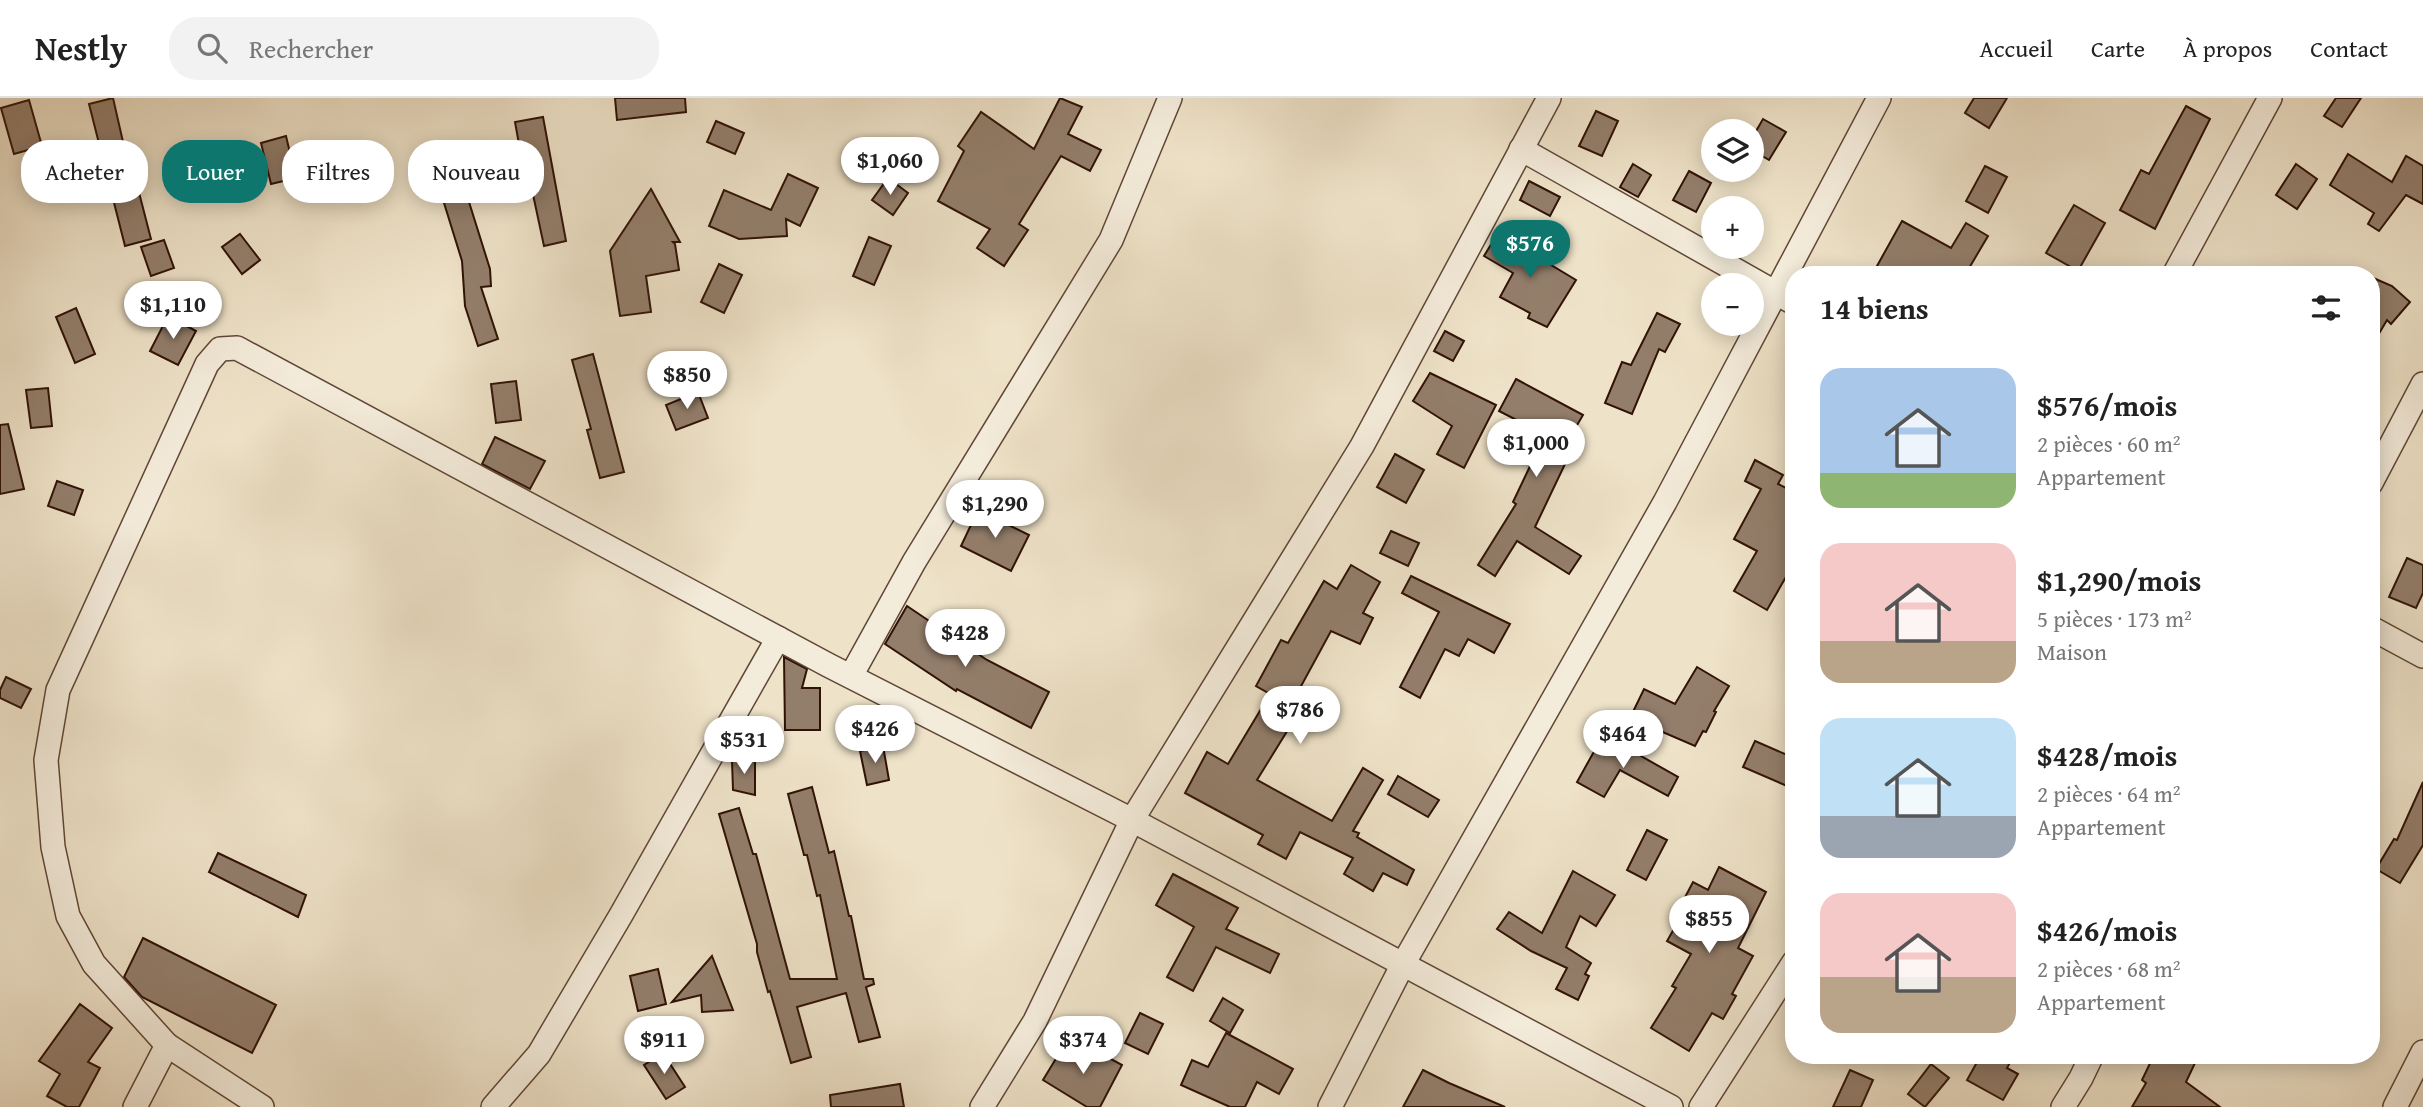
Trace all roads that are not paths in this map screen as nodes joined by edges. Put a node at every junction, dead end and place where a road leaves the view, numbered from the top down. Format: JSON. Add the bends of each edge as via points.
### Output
{"nodes":[{"id":1,"x":1170,"y":98,"type":"edge"},
{"id":2,"x":1549,"y":98,"type":"edge"},
{"id":3,"x":1879,"y":98,"type":"edge"},
{"id":4,"x":2270,"y":98,"type":"edge"},
{"id":5,"x":1521,"y":149,"type":"junction"},
{"id":6,"x":1800,"y":266,"type":"edge"},
{"id":7,"x":2179,"y":266,"type":"edge"},
{"id":8,"x":1785,"y":298,"type":"edge"},
{"id":9,"x":2423,"y":384,"type":"edge"},
{"id":10,"x":2380,"y":465,"type":"edge"},
{"id":11,"x":2380,"y":633,"type":"edge"},
{"id":12,"x":778,"y":638,"type":"junction"},
{"id":13,"x":2423,"y":656,"type":"edge"},
{"id":14,"x":851,"y":676,"type":"junction"},
{"id":15,"x":1132,"y":820,"type":"junction"},
{"id":16,"x":1402,"y":966,"type":"junction"},
{"id":17,"x":1785,"y":976,"type":"edge"},
{"id":18,"x":167,"y":1045,"type":"junction"},
{"id":19,"x":2423,"y":1052,"type":"edge"},
{"id":20,"x":2087,"y":1064,"type":"edge"},
{"id":21,"x":135,"y":1107,"type":"edge"},
{"id":22,"x":262,"y":1107,"type":"edge"},
{"id":23,"x":493,"y":1107,"type":"edge"},
{"id":24,"x":982,"y":1107,"type":"edge"},
{"id":25,"x":1330,"y":1107,"type":"edge"},
{"id":26,"x":1671,"y":1107,"type":"edge"},
{"id":27,"x":1700,"y":1107,"type":"edge"},
{"id":28,"x":2063,"y":1107,"type":"edge"},
{"id":29,"x":2395,"y":1107,"type":"edge"}],
"edges":[{"from":1,"to":14,"type":"street","via":[[1111,240],[921,550]]},
{"from":2,"to":5,"type":"street"},
{"from":3,"to":6,"type":"street"},
{"from":4,"to":7,"type":"street"},
{"from":5,"to":8,"type":"street"},
{"from":5,"to":15,"type":"street","via":[[1362,446]]},
{"from":8,"to":16,"type":"street"},
{"from":9,"to":10,"type":"street"},
{"from":11,"to":13,"type":"street"},
{"from":12,"to":14,"type":"street"},
{"from":12,"to":18,"type":"street","via":[[237,348],[220,349],[207,365],[58,690],[46,760],[53,847],[68,916],[94,964]]},
{"from":12,"to":23,"type":"street","via":[[539,1054]]},
{"from":14,"to":15,"type":"street"},
{"from":15,"to":16,"type":"street"},
{"from":15,"to":24,"type":"street","via":[[1035,1021]]},
{"from":16,"to":25,"type":"street"},
{"from":16,"to":26,"type":"street"},
{"from":17,"to":27,"type":"street"},
{"from":18,"to":21,"type":"street"},
{"from":18,"to":22,"type":"street"},
{"from":19,"to":29,"type":"street"},
{"from":20,"to":28,"type":"street"}]}
